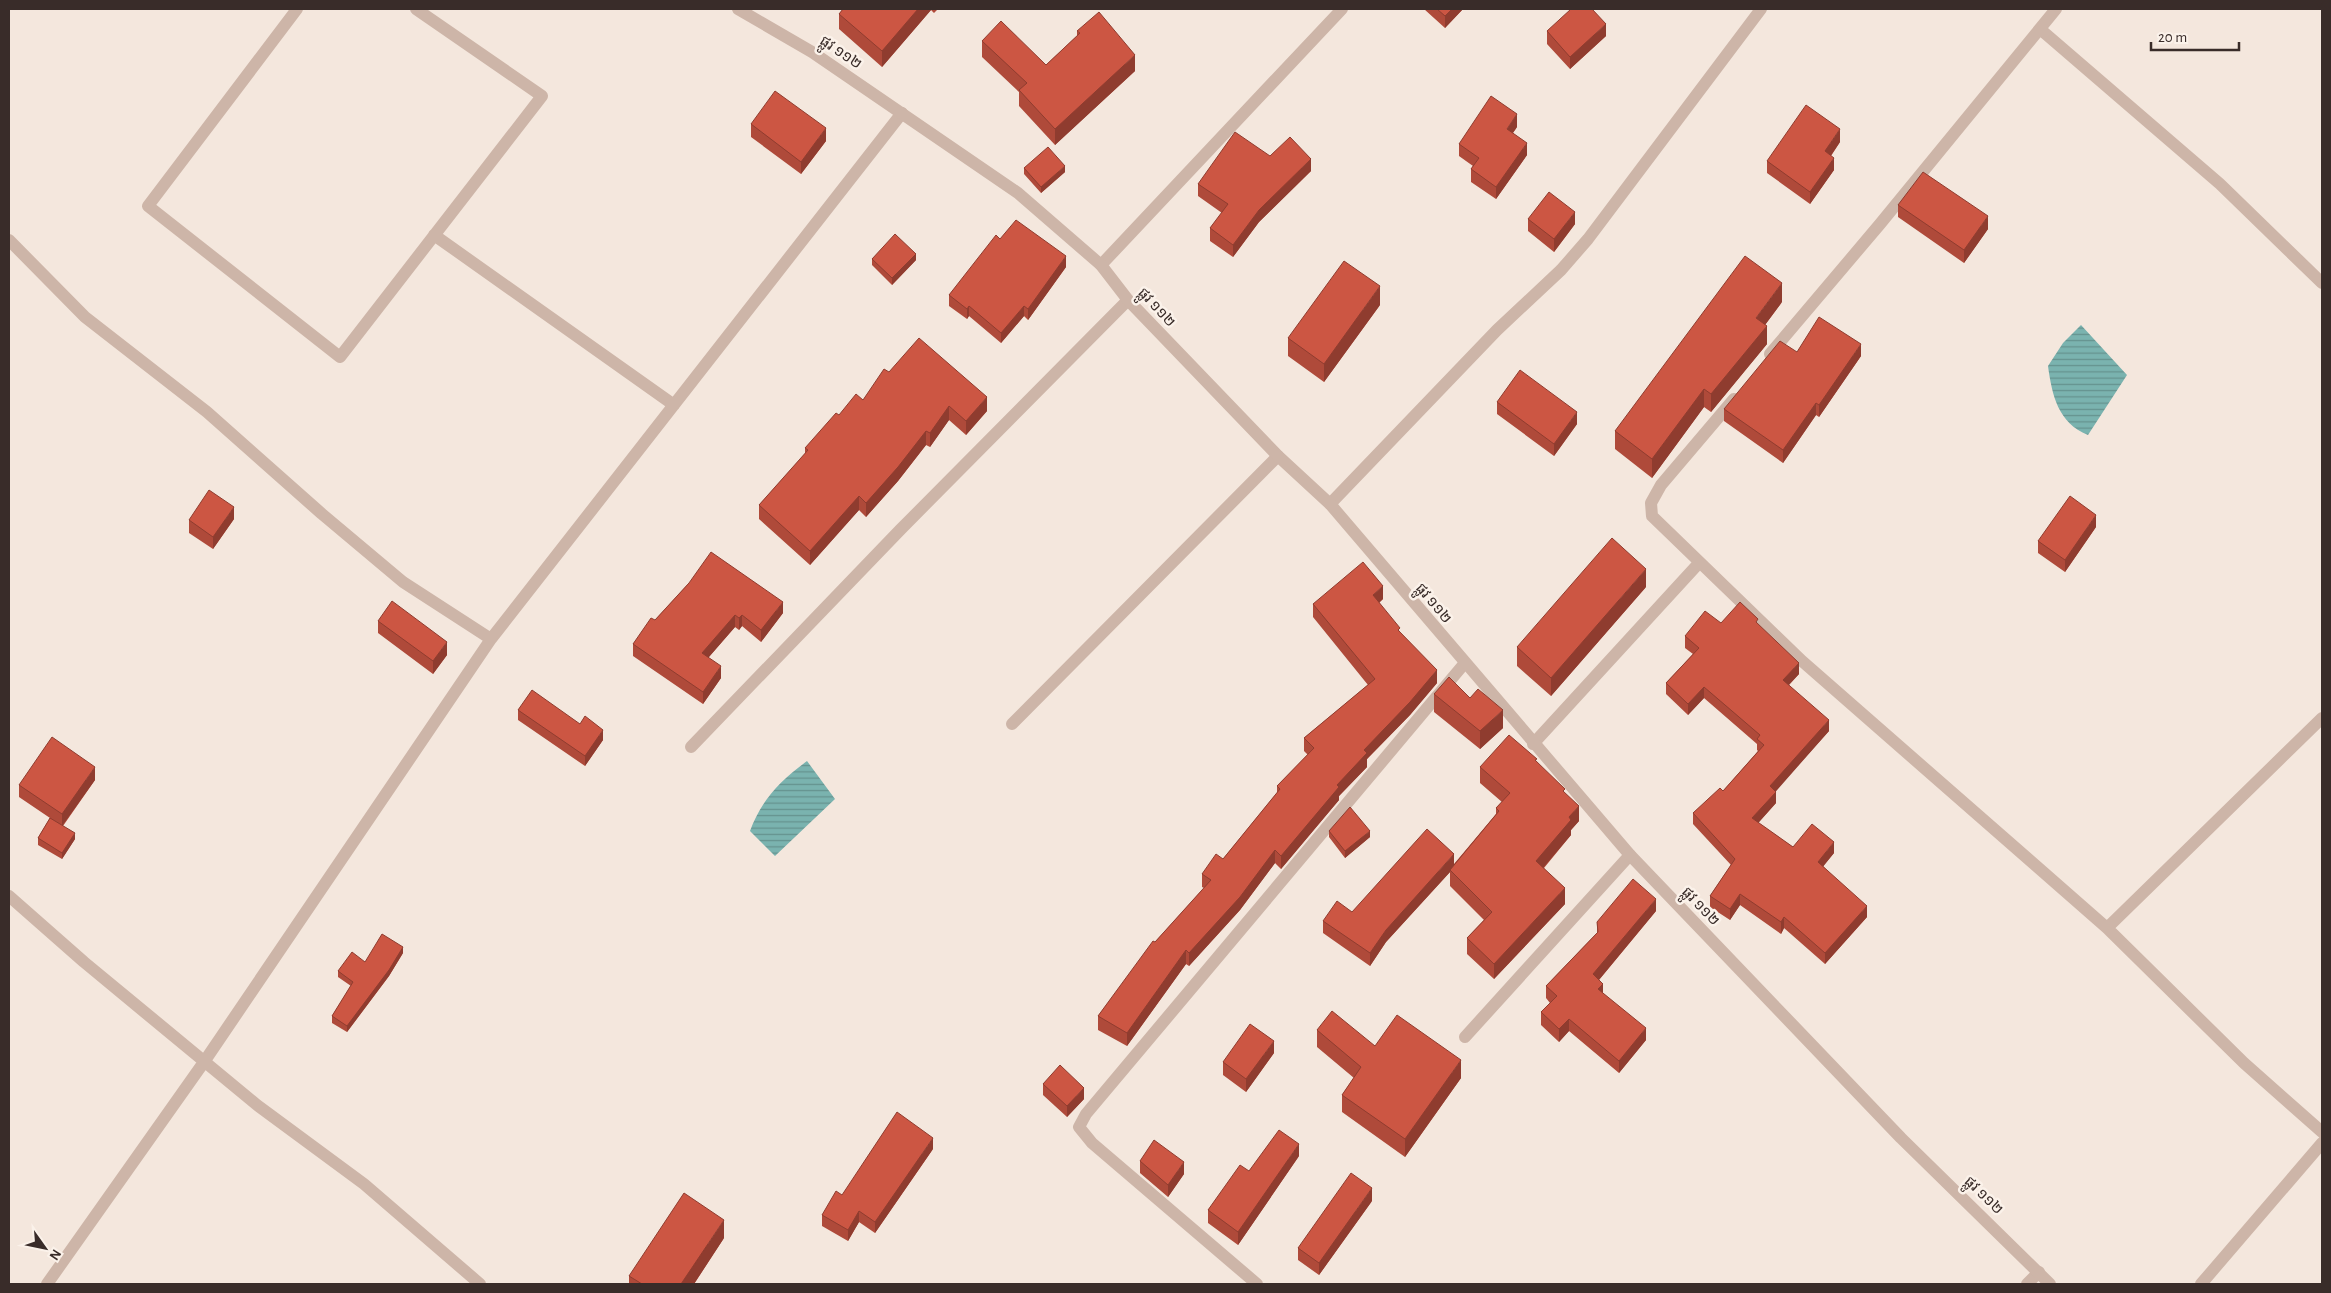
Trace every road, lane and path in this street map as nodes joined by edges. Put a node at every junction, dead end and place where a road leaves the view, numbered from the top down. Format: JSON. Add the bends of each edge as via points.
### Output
{"nodes":[{"id":1,"x":297,"y":9,"type":"edge"},
{"id":2,"x":416,"y":9,"type":"edge"},
{"id":3,"x":738,"y":9,"type":"edge"},
{"id":4,"x":1342,"y":9,"type":"edge"},
{"id":5,"x":1761,"y":9,"type":"edge"},
{"id":6,"x":2056,"y":9,"type":"edge"},
{"id":7,"x":2040,"y":29,"type":"junction"},
{"id":8,"x":902,"y":113,"type":"junction"},
{"id":9,"x":434,"y":235,"type":"junction"},
{"id":10,"x":9,"y":240,"type":"edge"},
{"id":11,"x":1101,"y":265,"type":"junction"},
{"id":12,"x":2322,"y":283,"type":"edge"},
{"id":13,"x":1128,"y":300,"type":"junction"},
{"id":14,"x":1762,"y":364,"type":"edge"},
{"id":15,"x":1744,"y":386,"type":"edge"},
{"id":16,"x":674,"y":405,"type":"junction"},
{"id":17,"x":1278,"y":456,"type":"junction"},
{"id":18,"x":1330,"y":504,"type":"junction"},
{"id":19,"x":1699,"y":563,"type":"junction"},
{"id":20,"x":492,"y":639,"type":"junction"},
{"id":21,"x":1464,"y":664,"type":"junction"},
{"id":22,"x":2322,"y":718,"type":"edge"},
{"id":23,"x":1012,"y":724,"type":"dead end"},
{"id":24,"x":1533,"y":744,"type":"junction"},
{"id":25,"x":691,"y":747,"type":"dead end"},
{"id":26,"x":1630,"y":855,"type":"junction"},
{"id":27,"x":9,"y":896,"type":"edge"},
{"id":28,"x":2107,"y":928,"type":"junction"},
{"id":29,"x":1466,"y":1037,"type":"dead end"},
{"id":30,"x":204,"y":1062,"type":"junction"},
{"id":31,"x":2322,"y":1132,"type":"edge"},
{"id":32,"x":2322,"y":1143,"type":"edge"},
{"id":33,"x":2038,"y":1272,"type":"junction"},
{"id":34,"x":47,"y":1284,"type":"edge"},
{"id":35,"x":480,"y":1284,"type":"edge"},
{"id":36,"x":1257,"y":1284,"type":"edge"},
{"id":37,"x":2027,"y":1284,"type":"edge"},
{"id":38,"x":2050,"y":1284,"type":"edge"},
{"id":39,"x":2202,"y":1284,"type":"edge"}],
"edges":[{"from":1,"to":9,"type":"street","via":[[148,206],[340,357]]},
{"from":2,"to":9,"type":"street","via":[[542,96]]},
{"from":3,"to":8,"type":"street","name":"ផ្លូវ ១១២","via":[[812,52]]},
{"from":4,"to":11,"type":"street"},
{"from":5,"to":18,"type":"street","via":[[1583,245]]},
{"from":6,"to":7,"type":"street"},
{"from":7,"to":12,"type":"street","via":[[2220,184]]},
{"from":7,"to":14,"type":"street"},
{"from":8,"to":11,"type":"street","name":"ផ្លូវ ១១២","via":[[1018,193]]},
{"from":8,"to":16,"type":"street"},
{"from":9,"to":16,"type":"street"},
{"from":10,"to":20,"type":"street","via":[[85,317],[207,412],[403,582]]},
{"from":11,"to":13,"type":"street","name":"ផ្លូវ ១១២"},
{"from":13,"to":17,"type":"street","name":"ផ្លូវ ១១២"},
{"from":13,"to":25,"type":"street"},
{"from":15,"to":19,"type":"street","via":[[1650,503],[1652,516]]},
{"from":16,"to":20,"type":"street"},
{"from":17,"to":18,"type":"street","name":"ផ្លូវ ១១២"},
{"from":17,"to":23,"type":"street"},
{"from":18,"to":21,"type":"street","name":"ផ្លូវ ១១២"},
{"from":19,"to":24,"type":"street"},
{"from":19,"to":28,"type":"street","via":[[1802,661]]},
{"from":20,"to":30,"type":"street"},
{"from":21,"to":24,"type":"street","name":"ផ្លូវ ១១២"},
{"from":21,"to":36,"type":"street","via":[[1079,1126],[1092,1143]]},
{"from":22,"to":28,"type":"street"},
{"from":24,"to":26,"type":"street","name":"ផ្លូវ ១១២"},
{"from":26,"to":29,"type":"street"},
{"from":26,"to":33,"type":"street","name":"ផ្លូវ ១១២","via":[[1901,1138]]},
{"from":27,"to":30,"type":"street"},
{"from":28,"to":31,"type":"street","via":[[2244,1063]]},
{"from":30,"to":34,"type":"street"},
{"from":30,"to":35,"type":"street","via":[[364,1184]]},
{"from":32,"to":39,"type":"street"},
{"from":33,"to":37,"type":"street"},
{"from":33,"to":38,"type":"street","name":"ផ្លូវ ១១២"}]}
